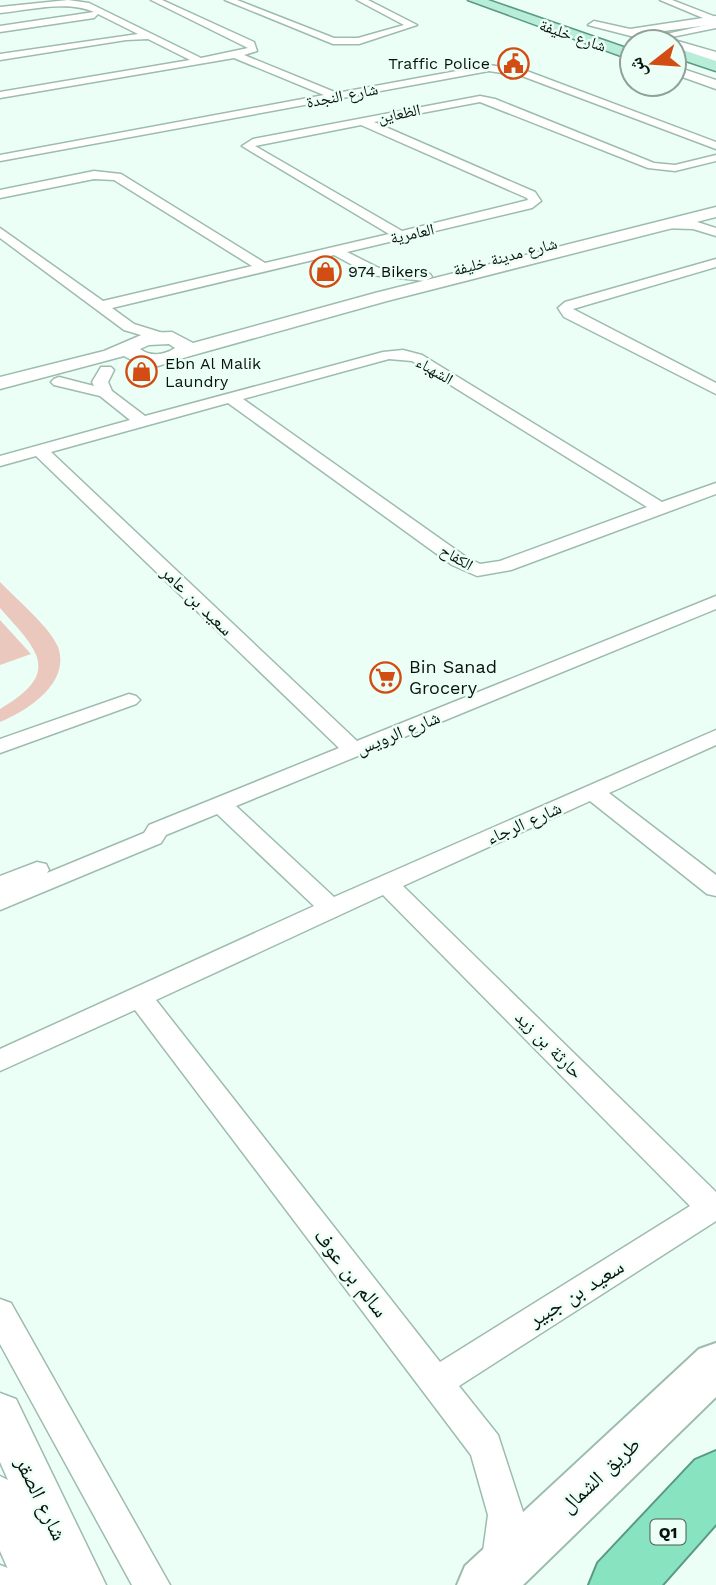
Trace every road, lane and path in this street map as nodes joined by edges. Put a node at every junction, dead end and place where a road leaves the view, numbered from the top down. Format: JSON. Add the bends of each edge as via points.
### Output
{"nodes":[{"id":1,"x":155,"y":0,"type":"edge"},
{"id":2,"x":229,"y":0,"type":"edge"},
{"id":3,"x":361,"y":0,"type":"edge"},
{"id":4,"x":475,"y":0,"type":"edge"},
{"id":5,"x":664,"y":0,"type":"edge"},
{"id":6,"x":545,"y":8,"type":"dead end"},
{"id":7,"x":0,"y":10,"type":"edge"},
{"id":8,"x":102,"y":14,"type":"junction"},
{"id":9,"x":716,"y":22,"type":"edge"},
{"id":10,"x":688,"y":28,"type":"edge"},
{"id":11,"x":0,"y":29,"type":"edge"},
{"id":12,"x":618,"y":30,"type":"edge"},
{"id":13,"x":688,"y":30,"type":"edge"},
{"id":14,"x":138,"y":31,"type":"junction"},
{"id":15,"x":126,"y":37,"type":"junction"},
{"id":16,"x":150,"y":37,"type":"junction"},
{"id":17,"x":688,"y":49,"type":"edge"},
{"id":18,"x":618,"y":50,"type":"edge"},
{"id":19,"x":235,"y":55,"type":"junction"},
{"id":20,"x":0,"y":57,"type":"edge"},
{"id":21,"x":688,"y":57,"type":"edge"},
{"id":22,"x":716,"y":57,"type":"edge"},
{"id":23,"x":200,"y":61,"type":"junction"},
{"id":24,"x":716,"y":66,"type":"edge"},
{"id":25,"x":688,"y":73,"type":"edge"},
{"id":26,"x":716,"y":83,"type":"edge"},
{"id":27,"x":0,"y":95,"type":"edge"},
{"id":28,"x":335,"y":96,"type":"junction"},
{"id":29,"x":362,"y":121,"type":"junction"},
{"id":30,"x":716,"y":146,"type":"edge"},
{"id":31,"x":0,"y":158,"type":"edge"},
{"id":32,"x":716,"y":158,"type":"edge"},
{"id":33,"x":0,"y":194,"type":"edge"},
{"id":34,"x":713,"y":217,"type":"edge"},
{"id":35,"x":0,"y":232,"type":"edge"},
{"id":36,"x":401,"y":236,"type":"junction"},
{"id":37,"x":336,"y":251,"type":"junction"},
{"id":38,"x":716,"y":263,"type":"edge"},
{"id":39,"x":264,"y":268,"type":"junction"},
{"id":40,"x":698,"y":268,"type":"junction"},
{"id":41,"x":716,"y":276,"type":"edge"},
{"id":42,"x":379,"y":280,"type":"junction"},
{"id":43,"x":101,"y":306,"type":"junction"},
{"id":44,"x":131,"y":340,"type":"junction"},
{"id":45,"x":172,"y":342,"type":"junction"},
{"id":46,"x":152,"y":360,"type":"junction"},
{"id":47,"x":106,"y":370,"type":"junction"},
{"id":48,"x":60,"y":383,"type":"junction"},
{"id":49,"x":0,"y":386,"type":"edge"},
{"id":50,"x":716,"y":389,"type":"edge"},
{"id":51,"x":105,"y":393,"type":"junction"},
{"id":52,"x":231,"y":397,"type":"junction"},
{"id":53,"x":142,"y":422,"type":"junction"},
{"id":54,"x":39,"y":450,"type":"junction"},
{"id":55,"x":0,"y":461,"type":"edge"},
{"id":56,"x":716,"y":488,"type":"edge"},
{"id":57,"x":660,"y":508,"type":"junction"},
{"id":58,"x":716,"y":602,"type":"edge"},
{"id":59,"x":129,"y":700,"type":"dead end"},
{"id":60,"x":716,"y":737,"type":"edge"},
{"id":61,"x":0,"y":746,"type":"edge"},
{"id":62,"x":355,"y":751,"type":"junction"},
{"id":63,"x":593,"y":792,"type":"junction"},
{"id":64,"x":221,"y":806,"type":"junction"},
{"id":65,"x":158,"y":830,"type":"junction"},
{"id":66,"x":6,"y":879,"type":"edge"},
{"id":67,"x":386,"y":883,"type":"junction"},
{"id":68,"x":716,"y":888,"type":"edge"},
{"id":69,"x":0,"y":902,"type":"edge"},
{"id":70,"x":331,"y":908,"type":"junction"},
{"id":71,"x":140,"y":998,"type":"junction"},
{"id":72,"x":0,"y":1061,"type":"edge"},
{"id":73,"x":714,"y":1206,"type":"edge"},
{"id":74,"x":0,"y":1313,"type":"edge"},
{"id":75,"x":716,"y":1365,"type":"edge"},
{"id":76,"x":447,"y":1395,"type":"junction"},
{"id":77,"x":0,"y":1414,"type":"edge"},
{"id":78,"x":716,"y":1480,"type":"edge"},
{"id":79,"x":0,"y":1499,"type":"edge"},
{"id":80,"x":491,"y":1578,"type":"edge"},
{"id":81,"x":40,"y":1585,"type":"edge"},
{"id":82,"x":82,"y":1585,"type":"edge"},
{"id":83,"x":152,"y":1585,"type":"edge"},
{"id":84,"x":620,"y":1585,"type":"edge"}],
"edges":[{"from":1,"to":19,"type":"street","via":[[254,46]]},
{"from":2,"to":3,"type":"street","via":[[333,41],[359,41],[412,25]]},
{"from":4,"to":18,"type":"main road","name":"شارع خليفة"},
{"from":5,"to":9,"type":"street"},
{"from":6,"to":12,"type":"main road","name":"شارع خليفة"},
{"from":7,"to":8,"type":"street","via":[[78,4]]},
{"from":8,"to":11,"type":"street"},
{"from":8,"to":14,"type":"street"},
{"from":9,"to":10,"type":"street"},
{"from":9,"to":13,"type":"street"},
{"from":14,"to":15,"type":"street"},
{"from":14,"to":16,"type":"street"},
{"from":15,"to":16,"type":"street"},
{"from":15,"to":20,"type":"street"},
{"from":16,"to":23,"type":"street"},
{"from":17,"to":22,"type":"street"},
{"from":19,"to":23,"type":"street"},
{"from":19,"to":28,"type":"street"},
{"from":21,"to":24,"type":"main road"},
{"from":23,"to":27,"type":"street"},
{"from":25,"to":26,"type":"main road"},
{"from":28,"to":30,"type":"street","name":"شارع النجدة","via":[[478,69],[506,69]]},
{"from":28,"to":31,"type":"street","name":"شارع النجدة"},
{"from":29,"to":32,"type":"street","name":"الظعاين","via":[[480,99],[652,166],[675,167]]},
{"from":29,"to":36,"type":"street","name":"الظعاين","via":[[248,146]]},
{"from":29,"to":36,"type":"street","name":"العامرية","via":[[531,195],[535,201]]},
{"from":33,"to":39,"type":"street","via":[[108,174]]},
{"from":34,"to":42,"type":"street","name":"شارع مدينة خليفة","via":[[425,277]]},
{"from":34,"to":45,"type":"street","name":"شارع مدينة خليفة"},
{"from":35,"to":43,"type":"street"},
{"from":36,"to":37,"type":"street","name":"العامرية"},
{"from":37,"to":39,"type":"street","name":"العامرية"},
{"from":37,"to":42,"type":"street"},
{"from":38,"to":40,"type":"street"},
{"from":39,"to":43,"type":"street","name":"العامرية"},
{"from":40,"to":41,"type":"street"},
{"from":40,"to":50,"type":"street","via":[[565,309]]},
{"from":42,"to":45,"type":"street","name":"شارع مدينة خليفة"},
{"from":43,"to":44,"type":"street"},
{"from":44,"to":45,"type":"street"},
{"from":44,"to":46,"type":"street","via":[[135,356]]},
{"from":44,"to":49,"type":"street"},
{"from":45,"to":46,"type":"street","via":[[174,357]]},
{"from":46,"to":47,"type":"street"},
{"from":47,"to":48,"type":"street"},
{"from":47,"to":51,"type":"street","via":[[100,382]]},
{"from":48,"to":49,"type":"street"},
{"from":48,"to":51,"type":"street"},
{"from":51,"to":53,"type":"street"},
{"from":52,"to":53,"type":"street","name":"الشهباء"},
{"from":52,"to":57,"type":"street","name":"الشهباء","via":[[403,354],[417,358]]},
{"from":52,"to":57,"type":"street","name":"الكفاح","via":[[459,562],[477,570],[504,566]]},
{"from":53,"to":54,"type":"street","name":"الشهباء"},
{"from":54,"to":55,"type":"street","name":"الشهباء"},
{"from":54,"to":62,"type":"street","name":"سعيد بن عامر"},
{"from":56,"to":57,"type":"street","name":"الكفاح"},
{"from":58,"to":62,"type":"street","name":"شارع الرويس"},
{"from":59,"to":61,"type":"street"},
{"from":60,"to":63,"type":"street","name":"شارع الرجاء"},
{"from":62,"to":64,"type":"street","name":"شارع الرويس"},
{"from":63,"to":67,"type":"street","name":"شارع الرجاء"},
{"from":63,"to":68,"type":"street"},
{"from":64,"to":65,"type":"street","name":"شارع الرويس"},
{"from":64,"to":70,"type":"street"},
{"from":65,"to":66,"type":"street","via":[[139,828]]},
{"from":65,"to":69,"type":"street","via":[[153,838]]},
{"from":67,"to":70,"type":"street","name":"شارع الرجاء"},
{"from":67,"to":73,"type":"street","name":"حارثة بن زيد"},
{"from":70,"to":71,"type":"street","name":"شارع الرجاء"},
{"from":71,"to":72,"type":"street","name":"شارع الرجاء"},
{"from":71,"to":76,"type":"street","name":"سالم بن عوف"},
{"from":73,"to":76,"type":"street","name":"سعيد بن جبير"},
{"from":74,"to":83,"type":"street"},
{"from":75,"to":80,"type":"main road","name":"طريق الشمال"},
{"from":76,"to":80,"type":"street","name":"سالم بن عوف","via":[[486,1447],[506,1515]]},
{"from":77,"to":82,"type":"street","name":"شارع الصقر"},
{"from":78,"to":84,"type":"highway","number":"Q1"},
{"from":79,"to":81,"type":"street","name":"شارع الصقر"}]}
